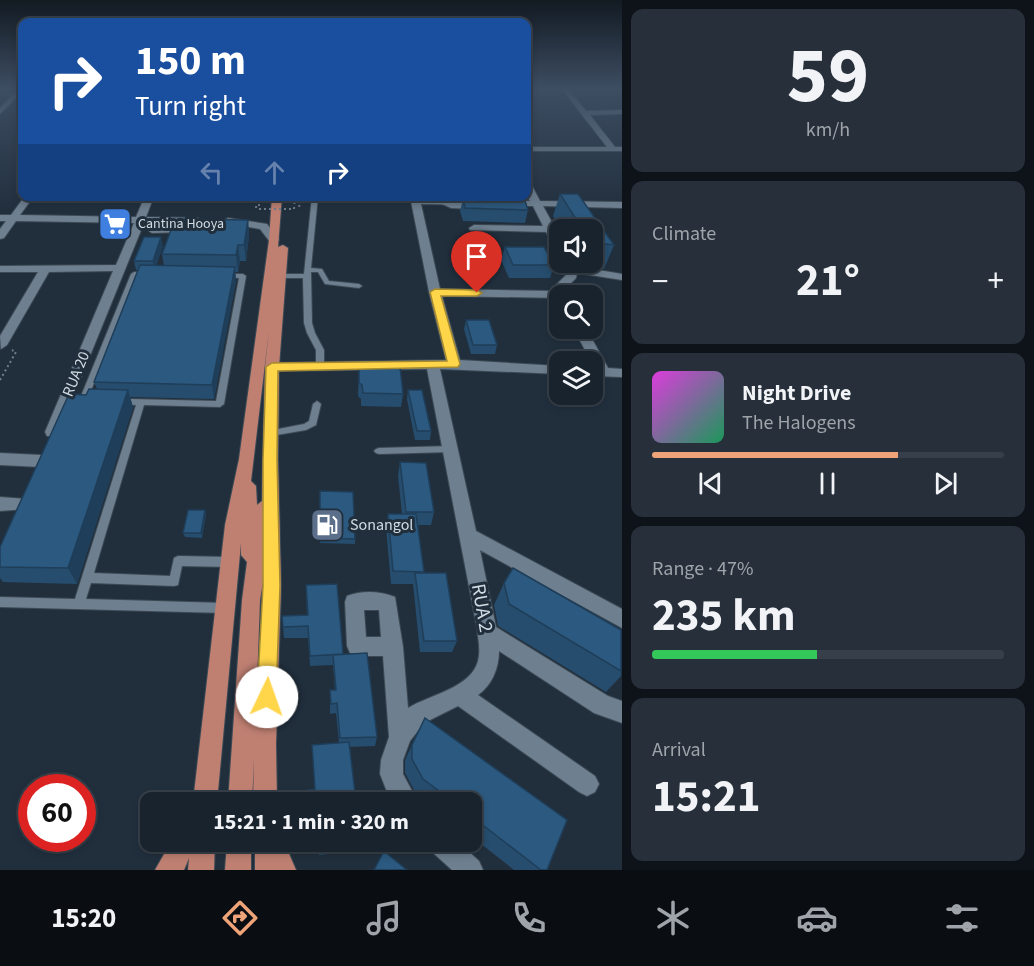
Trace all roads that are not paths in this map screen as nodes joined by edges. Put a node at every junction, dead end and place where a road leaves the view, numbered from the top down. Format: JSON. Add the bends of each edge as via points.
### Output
{"nodes":[{"id":1,"x":600,"y":130,"type":"edge"},
{"id":2,"x":531,"y":149,"type":"edge"},
{"id":3,"x":617,"y":149,"type":"edge"},
{"id":4,"x":531,"y":193,"type":"edge"},
{"id":5,"x":26,"y":201,"type":"edge"},
{"id":6,"x":148,"y":201,"type":"edge"},
{"id":7,"x":278,"y":201,"type":"edge"},
{"id":8,"x":280,"y":201,"type":"edge"},
{"id":9,"x":280,"y":201,"type":"edge"},
{"id":10,"x":315,"y":201,"type":"edge"},
{"id":11,"x":415,"y":201,"type":"edge"},
{"id":12,"x":433,"y":201,"type":"edge"},
{"id":13,"x":447,"y":201,"type":"edge"},
{"id":14,"x":469,"y":201,"type":"edge"},
{"id":15,"x":442,"y":202,"type":"junction"},
{"id":16,"x":537,"y":204,"type":"junction"},
{"id":17,"x":493,"y":205,"type":"junction"},
{"id":18,"x":621,"y":206,"type":"edge"},
{"id":19,"x":0,"y":218,"type":"edge"},
{"id":20,"x":14,"y":218,"type":"junction"},
{"id":21,"x":140,"y":219,"type":"junction"},
{"id":22,"x":178,"y":220,"type":"junction"},
{"id":23,"x":219,"y":221,"type":"junction"},
{"id":24,"x":474,"y":228,"type":"dead end"},
{"id":25,"x":548,"y":229,"type":"joint"},
{"id":26,"x":152,"y":231,"type":"dead end"},
{"id":27,"x":174,"y":231,"type":"junction"},
{"id":28,"x":196,"y":231,"type":"edge"},
{"id":29,"x":0,"y":236,"type":"edge"},
{"id":30,"x":274,"y":240,"type":"junction"},
{"id":31,"x":170,"y":242,"type":"edge"},
{"id":32,"x":162,"y":264,"type":"edge"},
{"id":33,"x":119,"y":268,"type":"junction"},
{"id":34,"x":0,"y":270,"type":"edge"},
{"id":35,"x":45,"y":270,"type":"junction"},
{"id":36,"x":308,"y":273,"type":"junction"},
{"id":37,"x":571,"y":273,"type":"edge"},
{"id":38,"x":602,"y":273,"type":"edge"},
{"id":39,"x":158,"y":275,"type":"junction"},
{"id":40,"x":281,"y":276,"type":"junction"},
{"id":41,"x":621,"y":277,"type":"edge"},
{"id":42,"x":562,"y":285,"type":"edge"},
{"id":43,"x":359,"y":286,"type":"dead end"},
{"id":44,"x":435,"y":292,"type":"junction"},
{"id":45,"x":549,"y":295,"type":"edge"},
{"id":46,"x":1,"y":345,"type":"edge"},
{"id":47,"x":454,"y":364,"type":"junction"},
{"id":48,"x":434,"y":365,"type":"junction"},
{"id":49,"x":320,"y":366,"type":"junction"},
{"id":50,"x":272,"y":367,"type":"junction"},
{"id":51,"x":549,"y":369,"type":"edge"},
{"id":52,"x":603,"y":372,"type":"edge"},
{"id":53,"x":621,"y":374,"type":"edge"},
{"id":54,"x":141,"y":402,"type":"junction"},
{"id":55,"x":317,"y":404,"type":"dead end"},
{"id":56,"x":271,"y":433,"type":"junction"},
{"id":57,"x":451,"y":450,"type":"junction"},
{"id":58,"x":379,"y":451,"type":"dead end"},
{"id":59,"x":0,"y":459,"type":"edge"},
{"id":60,"x":247,"y":459,"type":"junction"},
{"id":61,"x":270,"y":460,"type":"junction"},
{"id":62,"x":0,"y":504,"type":"edge"},
{"id":63,"x":13,"y":523,"type":"edge"},
{"id":64,"x":470,"y":536,"type":"junction"},
{"id":65,"x":229,"y":562,"type":"junction"},
{"id":66,"x":87,"y":578,"type":"junction"},
{"id":67,"x":251,"y":600,"type":"junction"},
{"id":68,"x":0,"y":602,"type":"edge"},
{"id":69,"x":79,"y":604,"type":"junction"},
{"id":70,"x":224,"y":608,"type":"junction"},
{"id":71,"x":621,"y":619,"type":"edge"},
{"id":72,"x":486,"y":632,"type":"junction"},
{"id":73,"x":393,"y":647,"type":"dead end"},
{"id":74,"x":460,"y":695,"type":"junction"},
{"id":75,"x":621,"y":712,"type":"edge"},
{"id":76,"x":400,"y":737,"type":"junction"},
{"id":77,"x":207,"y":767,"type":"junction"},
{"id":78,"x":587,"y":784,"type":"dead end"},
{"id":79,"x":201,"y":792,"type":"edge"},
{"id":80,"x":206,"y":792,"type":"edge"},
{"id":81,"x":241,"y":792,"type":"edge"},
{"id":82,"x":265,"y":792,"type":"edge"},
{"id":83,"x":399,"y":792,"type":"edge"},
{"id":84,"x":179,"y":852,"type":"edge"},
{"id":85,"x":202,"y":852,"type":"edge"},
{"id":86,"x":239,"y":852,"type":"edge"},
{"id":87,"x":267,"y":852,"type":"edge"},
{"id":88,"x":276,"y":852,"type":"edge"},
{"id":89,"x":451,"y":852,"type":"edge"},
{"id":90,"x":168,"y":870,"type":"edge"},
{"id":91,"x":201,"y":870,"type":"edge"},
{"id":92,"x":238,"y":870,"type":"edge"},
{"id":93,"x":268,"y":870,"type":"edge"},
{"id":94,"x":283,"y":870,"type":"edge"},
{"id":95,"x":470,"y":870,"type":"edge"}],
"edges":[{"from":1,"to":3,"type":"street"},
{"from":2,"to":3,"type":"street"},
{"from":4,"to":16,"type":"street"},
{"from":5,"to":20,"type":"street"},
{"from":6,"to":21,"type":"street","name":"RUA 20"},
{"from":7,"to":23,"type":"street","via":[[263,217]]},
{"from":8,"to":30,"type":"main road"},
{"from":9,"to":40,"type":"main road"},
{"from":10,"to":36,"type":"lane"},
{"from":11,"to":44,"type":"street"},
{"from":12,"to":15,"type":"street"},
{"from":13,"to":15,"type":"street"},
{"from":14,"to":17,"type":"street"},
{"from":15,"to":17,"type":"lane","via":[[458,207]]},
{"from":16,"to":17,"type":"street"},
{"from":16,"to":18,"type":"street"},
{"from":16,"to":25,"type":"street"},
{"from":19,"to":20,"type":"street"},
{"from":20,"to":21,"type":"street"},
{"from":20,"to":29,"type":"street"},
{"from":21,"to":22,"type":"street"},
{"from":21,"to":33,"type":"street","name":"RUA 20"},
{"from":22,"to":23,"type":"street"},
{"from":22,"to":27,"type":"lane"},
{"from":23,"to":30,"type":"street","via":[[263,226]]},
{"from":24,"to":25,"type":"street"},
{"from":26,"to":27,"type":"lane"},
{"from":27,"to":28,"type":"lane"},
{"from":27,"to":31,"type":"lane"},
{"from":30,"to":60,"type":"main road"},
{"from":32,"to":39,"type":"lane"},
{"from":33,"to":35,"type":"street"},
{"from":33,"to":59,"type":"street","name":"RUA 20","via":[[38,466]]},
{"from":34,"to":35,"type":"street"},
{"from":35,"to":46,"type":"street"},
{"from":36,"to":40,"type":"lane"},
{"from":36,"to":43,"type":"lane","via":[[320,270],[324,282],[330,285]]},
{"from":36,"to":49,"type":"lane","via":[[308,323],[322,351]]},
{"from":37,"to":42,"type":"street"},
{"from":38,"to":41,"type":"street"},
{"from":39,"to":54,"type":"lane","via":[[134,274],[83,401]]},
{"from":39,"to":54,"type":"lane","via":[[243,276],[220,404]]},
{"from":40,"to":50,"type":"main road"},
{"from":44,"to":45,"type":"street"},
{"from":44,"to":47,"type":"street"},
{"from":47,"to":48,"type":"street"},
{"from":47,"to":51,"type":"street"},
{"from":48,"to":49,"type":"street"},
{"from":48,"to":57,"type":"street","name":"RUA 2"},
{"from":49,"to":50,"type":"street"},
{"from":50,"to":56,"type":"main road"},
{"from":52,"to":53,"type":"street"},
{"from":54,"to":66,"type":"lane"},
{"from":55,"to":56,"type":"lane","via":[[313,423]]},
{"from":56,"to":61,"type":"main road"},
{"from":57,"to":58,"type":"lane"},
{"from":57,"to":64,"type":"street","name":"RUA 2"},
{"from":60,"to":65,"type":"main road"},
{"from":60,"to":67,"type":"main road"},
{"from":61,"to":67,"type":"main road"},
{"from":61,"to":82,"type":"main road","via":[[272,586]]},
{"from":62,"to":63,"type":"street","via":[[24,499]]},
{"from":64,"to":71,"type":"street"},
{"from":64,"to":72,"type":"street","name":"RUA 2"},
{"from":65,"to":66,"type":"lane","via":[[178,561],[174,581]]},
{"from":65,"to":70,"type":"main road"},
{"from":66,"to":69,"type":"lane"},
{"from":67,"to":81,"type":"main road"},
{"from":68,"to":69,"type":"lane"},
{"from":69,"to":70,"type":"lane"},
{"from":70,"to":77,"type":"main road"},
{"from":72,"to":74,"type":"street","name":"RUA 2","via":[[490,653],[487,666],[481,679]]},
{"from":72,"to":75,"type":"street","via":[[602,705]]},
{"from":73,"to":76,"type":"street"},
{"from":74,"to":76,"type":"street","name":"RUA 2","via":[[407,723]]},
{"from":74,"to":78,"type":"street"},
{"from":76,"to":83,"type":"street","name":"RUA 2","via":[[390,771]]},
{"from":77,"to":79,"type":"main road"},
{"from":77,"to":80,"type":"main road"},
{"from":84,"to":90,"type":"main road"},
{"from":85,"to":91,"type":"main road"},
{"from":86,"to":92,"type":"main road"},
{"from":87,"to":93,"type":"main road"},
{"from":88,"to":94,"type":"main road"},
{"from":89,"to":95,"type":"street"}]}
